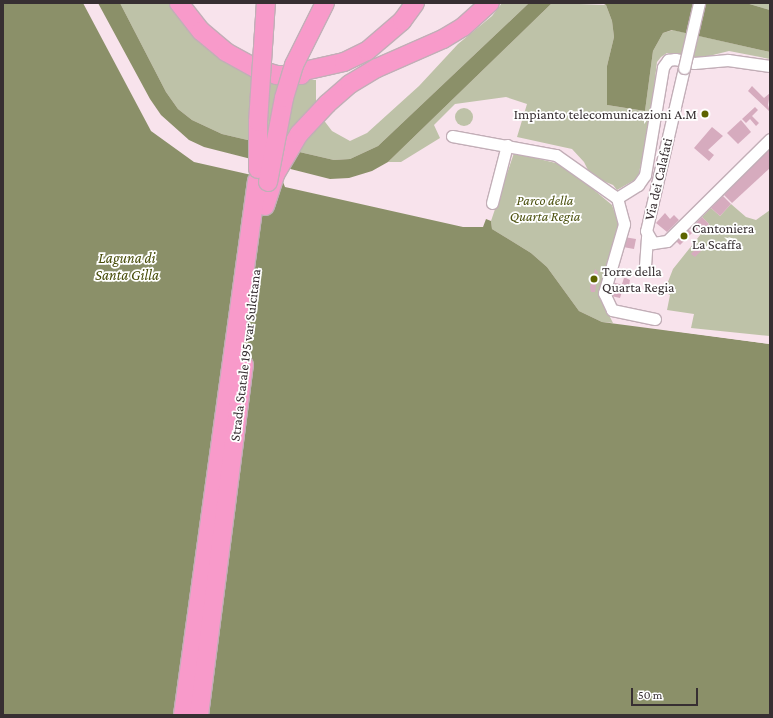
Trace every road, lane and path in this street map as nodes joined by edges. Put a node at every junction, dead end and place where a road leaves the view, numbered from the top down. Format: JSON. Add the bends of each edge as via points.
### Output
{"nodes":[{"id":1,"x":180,"y":3,"type":"edge"},
{"id":2,"x":266,"y":3,"type":"edge"},
{"id":3,"x":311,"y":3,"type":"edge"},
{"id":4,"x":325,"y":3,"type":"edge"},
{"id":5,"x":415,"y":3,"type":"edge"},
{"id":6,"x":490,"y":3,"type":"edge"},
{"id":7,"x":700,"y":3,"type":"edge"},
{"id":8,"x":770,"y":66,"type":"edge"},
{"id":9,"x":452,"y":136,"type":"dead end"},
{"id":10,"x":770,"y":138,"type":"edge"},
{"id":11,"x":507,"y":145,"type":"junction"},
{"id":12,"x":258,"y":169,"type":"junction"},
{"id":13,"x":616,"y":198,"type":"junction"},
{"id":14,"x":492,"y":203,"type":"dead end"},
{"id":15,"x":265,"y":206,"type":"junction"},
{"id":16,"x":647,"y":236,"type":"junction"},
{"id":17,"x":645,"y":266,"type":"dead end"},
{"id":18,"x":655,"y":319,"type":"dead end"},
{"id":19,"x":184,"y":715,"type":"edge"},
{"id":20,"x":198,"y":715,"type":"edge"}],
"edges":[{"from":1,"to":5,"type":"highway","via":[[202,31],[226,52],[244,63],[277,75],[302,75],[304,71],[344,62],[367,50],[402,21]]},
{"from":2,"to":12,"type":"highway","bridge":true,"via":[[258,122]]},
{"from":3,"to":12,"type":"highway","name":"Strada Statale 195 var Sulcitana","bridge":true,"via":[[293,38],[279,74]]},
{"from":4,"to":15,"type":"highway","name":"Strada Statale 195 var Sulcitana","bridge":true,"via":[[300,52],[286,92]]},
{"from":6,"to":15,"type":"highway","via":[[464,27],[377,68],[350,84],[327,104],[299,134],[276,173]]},
{"from":7,"to":16,"type":"street","name":"Via dei Calafati","bridge":true},
{"from":8,"to":13,"type":"street","via":[[728,60],[702,64],[668,60],[663,67],[645,174],[638,185]]},
{"from":9,"to":11,"type":"street"},
{"from":10,"to":16,"type":"street","name":"Via dei Calafati","via":[[667,241],[653,243]]},
{"from":11,"to":13,"type":"street","via":[[556,155]]},
{"from":11,"to":14,"type":"street"},
{"from":12,"to":19,"type":"highway","name":"Strada Statale 195 var Sulcitana"},
{"from":13,"to":18,"type":"street","via":[[624,224],[604,294],[612,310]]},
{"from":15,"to":20,"type":"highway","name":"Strada Statale 195 var Sulcitana"},
{"from":16,"to":17,"type":"street"}]}
